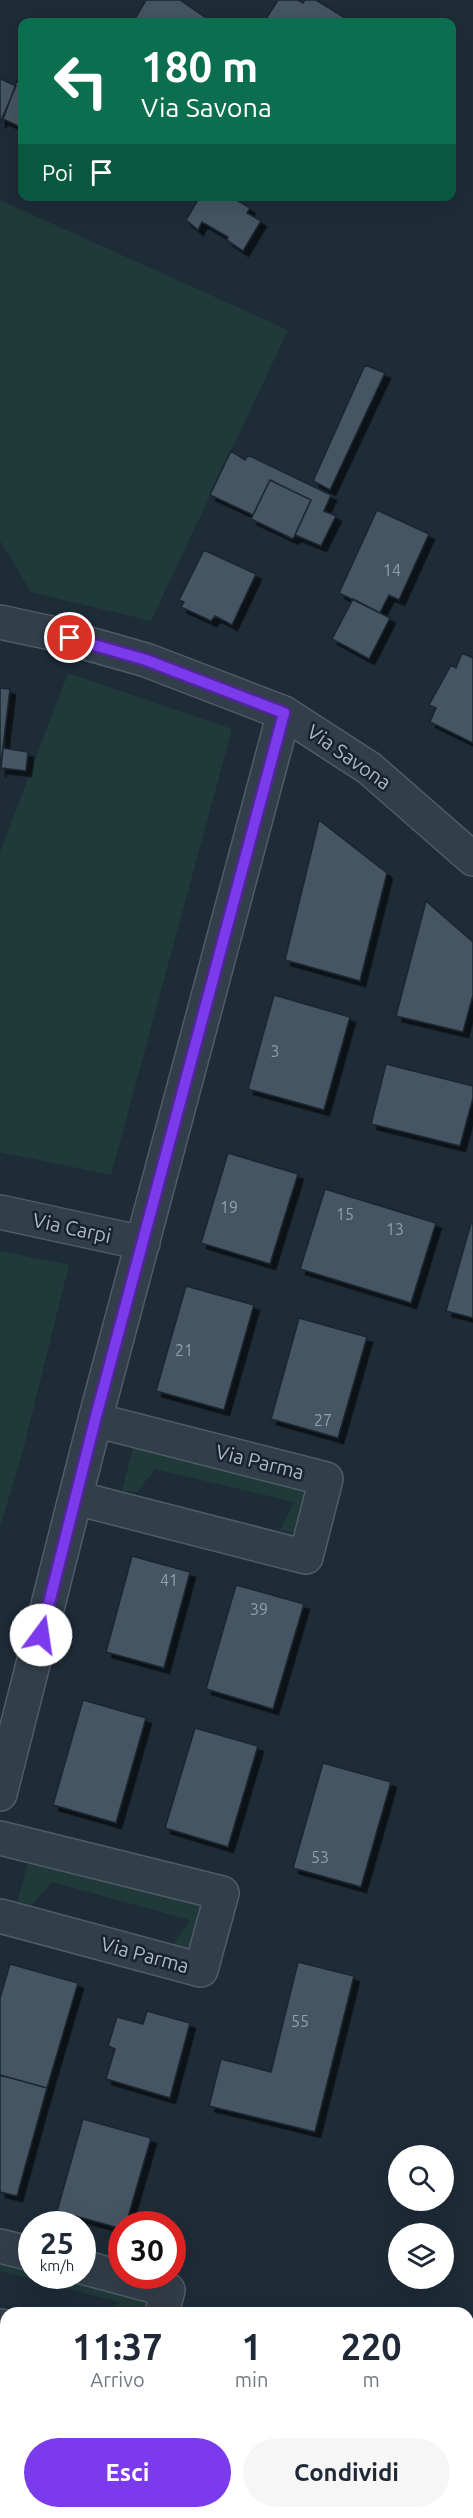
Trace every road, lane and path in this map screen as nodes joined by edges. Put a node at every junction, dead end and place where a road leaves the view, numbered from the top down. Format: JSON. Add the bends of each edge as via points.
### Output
{"nodes":[{"id":1,"x":0,"y":622,"type":"edge"},
{"id":2,"x":284,"y":713,"type":"junction"},
{"id":3,"x":473,"y":859,"type":"edge"},
{"id":4,"x":0,"y":1212,"type":"edge"},
{"id":5,"x":143,"y":1243,"type":"junction"},
{"id":6,"x":95,"y":1420,"type":"junction"},
{"id":7,"x":76,"y":1498,"type":"junction"},
{"id":8,"x":0,"y":1794,"type":"edge"},
{"id":9,"x":0,"y":1838,"type":"edge"},
{"id":10,"x":0,"y":1916,"type":"edge"},
{"id":11,"x":0,"y":2246,"type":"edge"},
{"id":12,"x":18,"y":2250,"type":"edge"},
{"id":13,"x":96,"y":2271,"type":"edge"},
{"id":14,"x":164,"y":2307,"type":"edge"}],
"edges":[{"from":1,"to":2,"type":"street","name":"Via Savona","via":[[146,660]]},
{"from":2,"to":3,"type":"street","name":"Via Savona","via":[[369,768]]},
{"from":2,"to":5,"type":"street"},
{"from":4,"to":5,"type":"street","name":"Via Carpi"},
{"from":5,"to":6,"type":"street"},
{"from":6,"to":7,"type":"street"},
{"from":6,"to":7,"type":"street","name":"Via Parma","via":[[326,1479],[306,1557]]},
{"from":7,"to":8,"type":"street"},
{"from":9,"to":10,"type":"street","name":"Via Parma","via":[[222,1893],[201,1970]]},
{"from":11,"to":12,"type":"street"},
{"from":13,"to":14,"type":"street","via":[[168,2290]]}]}
